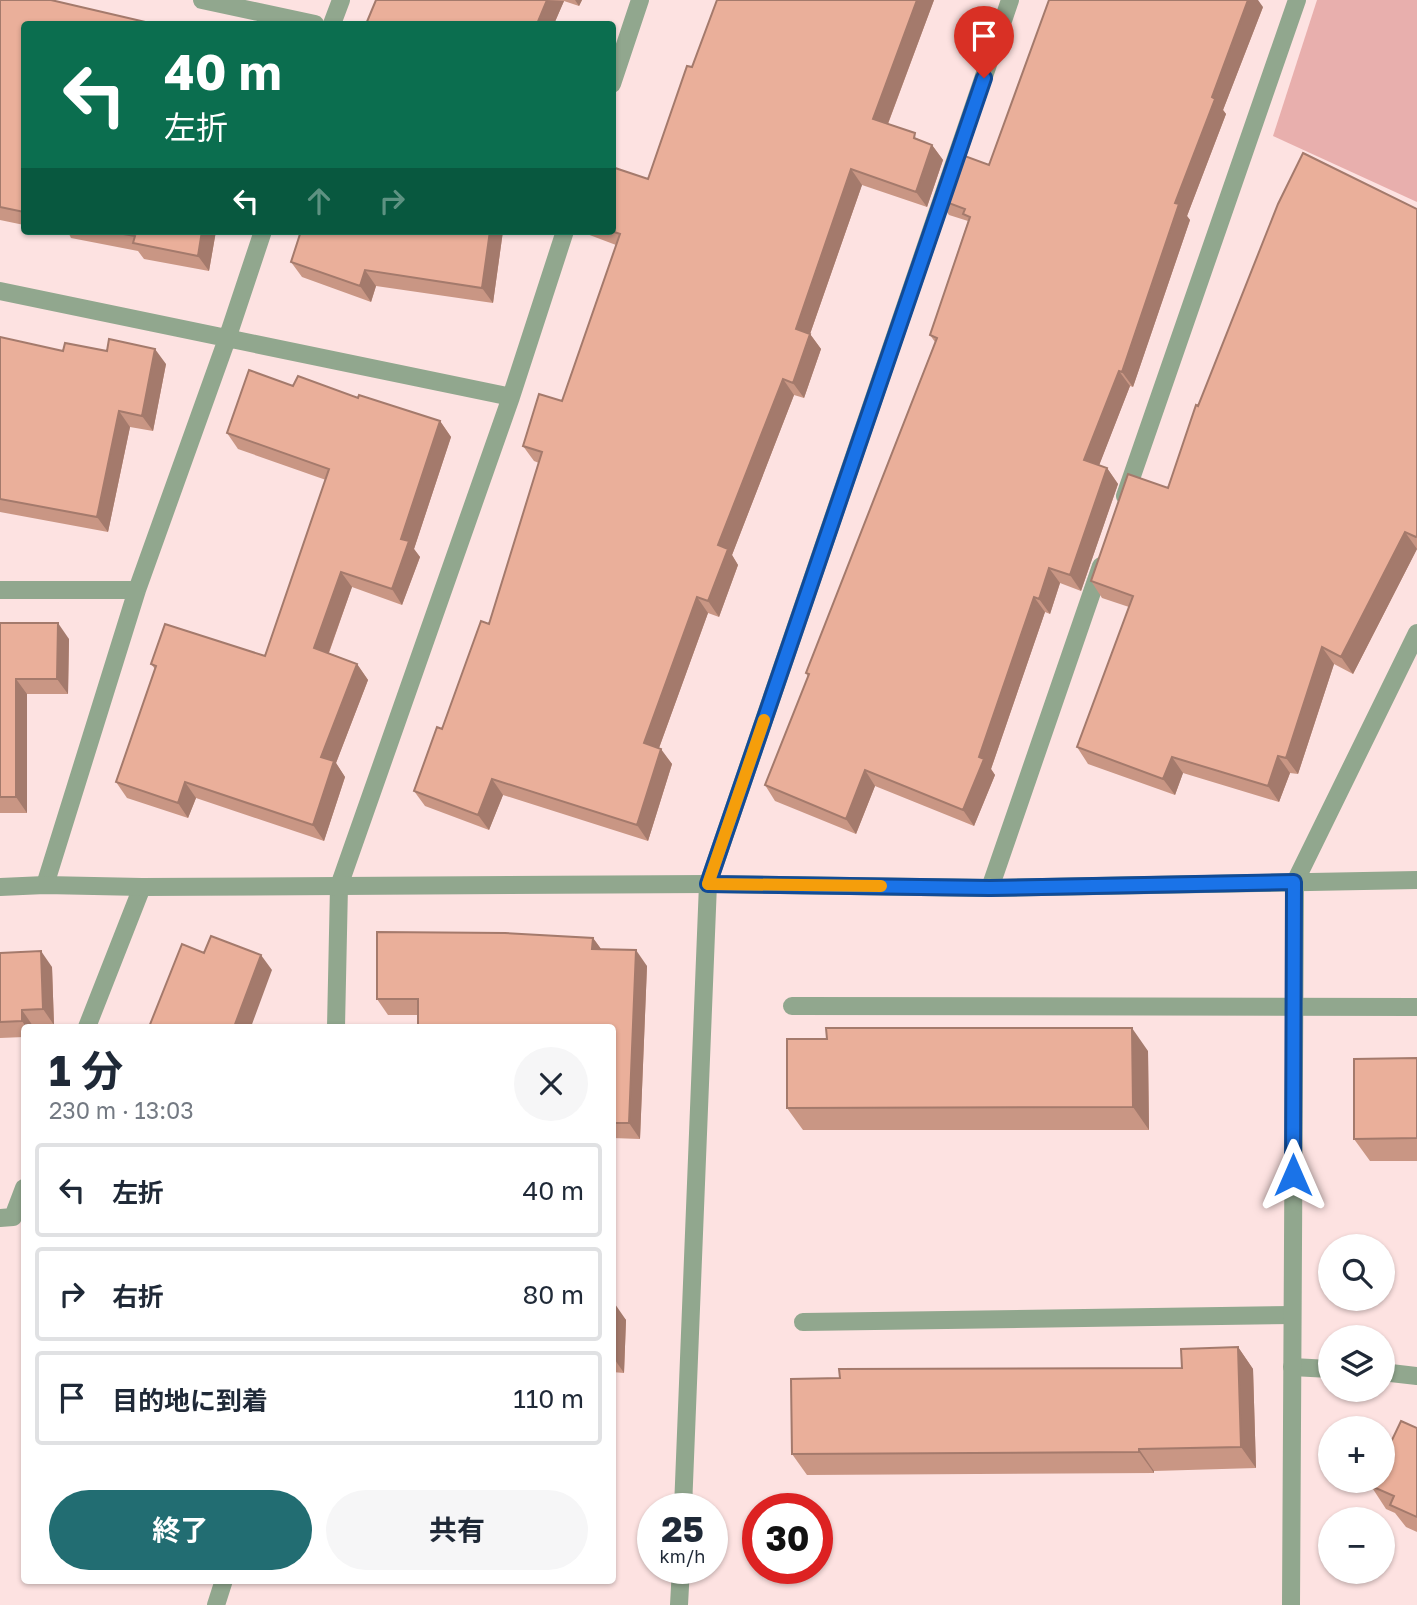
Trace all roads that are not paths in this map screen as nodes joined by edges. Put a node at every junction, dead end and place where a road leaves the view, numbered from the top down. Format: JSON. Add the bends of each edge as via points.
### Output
{"nodes":[{"id":1,"x":202,"y":0,"type":"edge"},
{"id":2,"x":341,"y":0,"type":"edge"},
{"id":3,"x":640,"y":0,"type":"edge"},
{"id":4,"x":1010,"y":0,"type":"edge"},
{"id":5,"x":1297,"y":0,"type":"edge"},
{"id":6,"x":301,"y":21,"type":"edge"},
{"id":7,"x":333,"y":21,"type":"edge"},
{"id":8,"x":616,"y":72,"type":"edge"},
{"id":9,"x":262,"y":235,"type":"edge"},
{"id":10,"x":564,"y":235,"type":"edge"},
{"id":11,"x":0,"y":291,"type":"edge"},
{"id":12,"x":228,"y":339,"type":"junction"},
{"id":13,"x":511,"y":397,"type":"junction"},
{"id":14,"x":1121,"y":509,"type":"edge"},
{"id":15,"x":1107,"y":548,"type":"edge"},
{"id":16,"x":0,"y":590,"type":"edge"},
{"id":17,"x":137,"y":590,"type":"junction"},
{"id":18,"x":1417,"y":633,"type":"edge"},
{"id":19,"x":1417,"y":880,"type":"edge"},
{"id":20,"x":1294,"y":882,"type":"junction"},
{"id":21,"x":708,"y":884,"type":"junction"},
{"id":22,"x":45,"y":885,"type":"junction"},
{"id":23,"x":340,"y":886,"type":"junction"},
{"id":24,"x":0,"y":887,"type":"edge"},
{"id":25,"x":142,"y":887,"type":"junction"},
{"id":26,"x":990,"y":888,"type":"junction"},
{"id":27,"x":792,"y":1006,"type":"dead end"},
{"id":28,"x":1417,"y":1007,"type":"edge"},
{"id":29,"x":1294,"y":1008,"type":"junction"},
{"id":30,"x":88,"y":1024,"type":"edge"},
{"id":31,"x":336,"y":1024,"type":"edge"},
{"id":32,"x":21,"y":1196,"type":"edge"},
{"id":33,"x":0,"y":1218,"type":"edge"},
{"id":34,"x":1292,"y":1315,"type":"junction"},
{"id":35,"x":803,"y":1322,"type":"dead end"},
{"id":36,"x":1292,"y":1367,"type":"junction"},
{"id":37,"x":1318,"y":1368,"type":"edge"},
{"id":38,"x":1395,"y":1373,"type":"edge"},
{"id":39,"x":1417,"y":1376,"type":"edge"},
{"id":40,"x":684,"y":1493,"type":"edge"},
{"id":41,"x":223,"y":1584,"type":"edge"},
{"id":42,"x":680,"y":1584,"type":"edge"},
{"id":43,"x":216,"y":1605,"type":"edge"},
{"id":44,"x":679,"y":1605,"type":"edge"},
{"id":45,"x":1291,"y":1605,"type":"edge"}],
"edges":[{"from":1,"to":6,"type":"street"},
{"from":2,"to":7,"type":"street"},
{"from":3,"to":8,"type":"street"},
{"from":4,"to":21,"type":"street"},
{"from":5,"to":14,"type":"street"},
{"from":9,"to":12,"type":"street"},
{"from":10,"to":13,"type":"street"},
{"from":11,"to":12,"type":"street"},
{"from":12,"to":13,"type":"street"},
{"from":12,"to":17,"type":"street"},
{"from":13,"to":23,"type":"street"},
{"from":15,"to":26,"type":"street"},
{"from":16,"to":17,"type":"street"},
{"from":17,"to":22,"type":"street"},
{"from":18,"to":20,"type":"street"},
{"from":19,"to":20,"type":"street"},
{"from":20,"to":26,"type":"street"},
{"from":20,"to":29,"type":"street"},
{"from":21,"to":23,"type":"street"},
{"from":21,"to":26,"type":"street"},
{"from":21,"to":40,"type":"street"},
{"from":22,"to":24,"type":"street"},
{"from":22,"to":25,"type":"street"},
{"from":23,"to":25,"type":"street"},
{"from":23,"to":31,"type":"street"},
{"from":25,"to":30,"type":"street"},
{"from":27,"to":29,"type":"street"},
{"from":28,"to":29,"type":"street"},
{"from":29,"to":34,"type":"street"},
{"from":32,"to":33,"type":"street","via":[[13,1217]]},
{"from":34,"to":35,"type":"street"},
{"from":34,"to":36,"type":"street"},
{"from":36,"to":37,"type":"street"},
{"from":36,"to":45,"type":"street"},
{"from":38,"to":39,"type":"street"},
{"from":41,"to":43,"type":"street"},
{"from":42,"to":44,"type":"street"}]}
